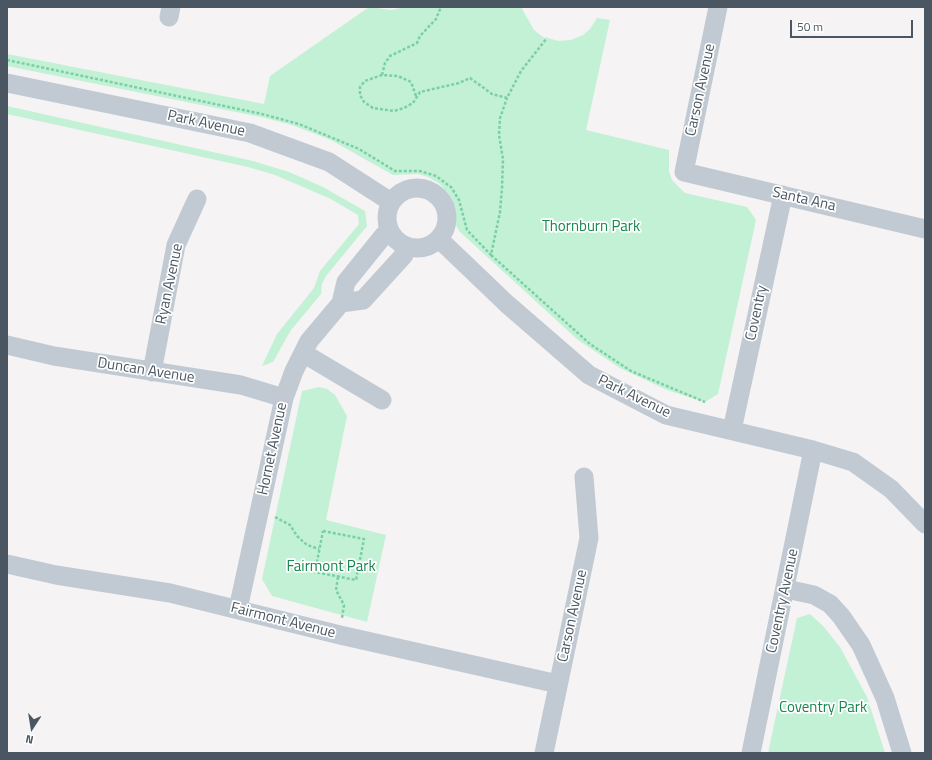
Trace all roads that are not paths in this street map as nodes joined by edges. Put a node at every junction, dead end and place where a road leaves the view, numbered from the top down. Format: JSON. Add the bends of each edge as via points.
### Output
{"nodes":[{"id":1,"x":718,"y":7,"type":"edge"},
{"id":2,"x":7,"y":83,"type":"edge"},
{"id":3,"x":684,"y":172,"type":"joint"},
{"id":4,"x":783,"y":195,"type":"junction"},
{"id":5,"x":196,"y":199,"type":"dead end"},
{"id":6,"x":391,"y":202,"type":"junction"},
{"id":7,"x":925,"y":229,"type":"edge"},
{"id":8,"x":390,"y":233,"type":"junction"},
{"id":9,"x":439,"y":239,"type":"junction"},
{"id":10,"x":407,"y":247,"type":"junction"},
{"id":11,"x":363,"y":260,"type":"junction"},
{"id":12,"x":383,"y":278,"type":"junction"},
{"id":13,"x":341,"y":303,"type":"junction"},
{"id":14,"x":7,"y":345,"type":"edge"},
{"id":15,"x":303,"y":353,"type":"junction"},
{"id":16,"x":152,"y":372,"type":"junction"},
{"id":17,"x":284,"y":398,"type":"junction"},
{"id":18,"x":382,"y":400,"type":"dead end"},
{"id":19,"x":732,"y":430,"type":"junction"},
{"id":20,"x":813,"y":450,"type":"junction"},
{"id":21,"x":584,"y":478,"type":"dead end"},
{"id":22,"x":925,"y":524,"type":"edge"},
{"id":23,"x":7,"y":564,"type":"edge"},
{"id":24,"x":786,"y":589,"type":"junction"},
{"id":25,"x":238,"y":609,"type":"junction"},
{"id":26,"x":558,"y":684,"type":"junction"},
{"id":27,"x":544,"y":753,"type":"edge"},
{"id":28,"x":751,"y":753,"type":"edge"},
{"id":29,"x":902,"y":753,"type":"edge"}],
"edges":[{"from":1,"to":3,"type":"street","name":"Carson Avenue"},
{"from":2,"to":6,"type":"street","name":"Park Avenue","via":[[250,133],[329,162]]},
{"from":3,"to":4,"type":"street","name":"Santa Ana"},
{"from":4,"to":7,"type":"street","name":"Santa Ana"},
{"from":4,"to":19,"type":"street","name":"Coventry"},
{"from":5,"to":16,"type":"street","name":"Ryan Avenue","via":[[176,246]]},
{"from":6,"to":8,"type":"street","via":[[386,222]]},
{"from":6,"to":9,"type":"street","via":[[397,194],[417,188],[436,194],[447,211],[448,221]]},
{"from":8,"to":10,"type":"street","via":[[397,242]]},
{"from":8,"to":11,"type":"street","name":"Hornet Avenue","via":[[384,234]]},
{"from":9,"to":10,"type":"street","via":[[424,248]]},
{"from":9,"to":19,"type":"street","name":"Park Avenue","via":[[506,304],[589,375],[666,415]]},
{"from":10,"to":12,"type":"street","via":[[404,255]]},
{"from":11,"to":12,"type":"street"},
{"from":11,"to":13,"type":"street","name":"Hornet Avenue","via":[[346,282]]},
{"from":12,"to":13,"type":"street","via":[[363,300]]},
{"from":13,"to":15,"type":"street","name":"Hornet Avenue"},
{"from":14,"to":16,"type":"street","name":"Duncan Avenue","via":[[54,356]]},
{"from":15,"to":17,"type":"street","name":"Hornet Avenue"},
{"from":15,"to":18,"type":"street"},
{"from":16,"to":17,"type":"street","name":"Duncan Avenue","via":[[241,385]]},
{"from":17,"to":25,"type":"street","name":"Hornet Avenue"},
{"from":19,"to":20,"type":"street","name":"Park Avenue"},
{"from":20,"to":22,"type":"street","name":"Park Avenue","via":[[853,462],[891,489]]},
{"from":20,"to":24,"type":"street","name":"Coventry Avenue"},
{"from":21,"to":26,"type":"street","name":"Carson Avenue","via":[[589,538]]},
{"from":23,"to":25,"type":"street","name":"Fairmont Avenue","via":[[170,593]]},
{"from":24,"to":28,"type":"street","name":"Coventry Avenue"},
{"from":24,"to":29,"type":"street","via":[[814,595],[830,604],[841,616],[860,645],[885,698]]},
{"from":25,"to":26,"type":"street","name":"Fairmont Avenue","via":[[340,635]]},
{"from":26,"to":27,"type":"street","name":"Carson Avenue"}]}
